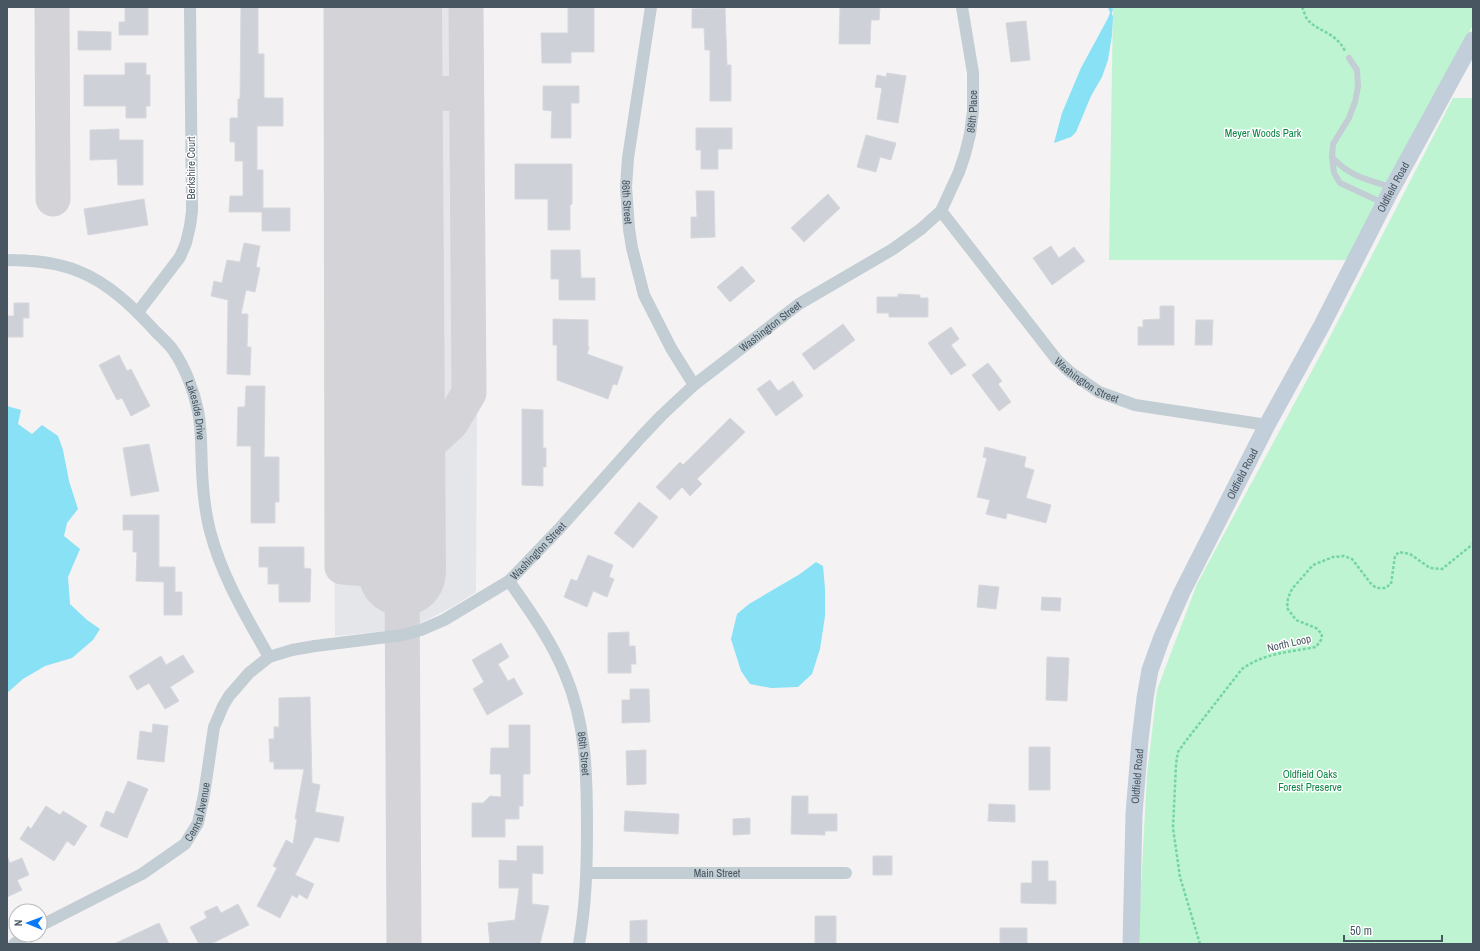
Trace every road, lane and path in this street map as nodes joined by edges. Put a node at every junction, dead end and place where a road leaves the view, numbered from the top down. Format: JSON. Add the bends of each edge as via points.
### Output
{"nodes":[{"id":1,"x":190,"y":7,"type":"edge"},
{"id":2,"x":651,"y":7,"type":"edge"},
{"id":3,"x":962,"y":7,"type":"edge"},
{"id":4,"x":1302,"y":7,"type":"edge"},
{"id":5,"x":1473,"y":40,"type":"edge"},
{"id":6,"x":1349,"y":58,"type":"joint"},
{"id":7,"x":1332,"y":157,"type":"junction"},
{"id":8,"x":1393,"y":188,"type":"junction"},
{"id":9,"x":1384,"y":204,"type":"junction"},
{"id":10,"x":941,"y":211,"type":"junction"},
{"id":11,"x":7,"y":260,"type":"edge"},
{"id":12,"x":138,"y":312,"type":"junction"},
{"id":13,"x":694,"y":385,"type":"junction"},
{"id":14,"x":1267,"y":425,"type":"junction"},
{"id":15,"x":1473,"y":544,"type":"edge"},
{"id":16,"x":509,"y":581,"type":"junction"},
{"id":17,"x":269,"y":657,"type":"junction"},
{"id":18,"x":587,"y":873,"type":"junction"},
{"id":19,"x":846,"y":873,"type":"dead end"},
{"id":20,"x":48,"y":922,"type":"edge"},
{"id":21,"x":579,"y":944,"type":"edge"},
{"id":22,"x":1131,"y":944,"type":"edge"},
{"id":23,"x":1200,"y":944,"type":"edge"}],
"edges":[{"from":1,"to":12,"type":"street","name":"Berkshire Court","via":[[190,226],[180,257]]},
{"from":2,"to":13,"type":"street","name":"86th Street","via":[[628,158],[626,187],[629,229],[644,295],[671,348]]},
{"from":3,"to":10,"type":"street","name":"86th Place","via":[[973,73],[973,111],[965,154]]},
{"from":4,"to":6,"type":"path","via":[[1306,18],[1341,43]]},
{"from":5,"to":8,"type":"street","name":"Oldfield Road"},
{"from":6,"to":7,"type":"lane","via":[[1357,70],[1358,88],[1350,118],[1333,144]]},
{"from":7,"to":8,"type":"lane","via":[[1342,167],[1364,179]]},
{"from":7,"to":9,"type":"lane","via":[[1334,173],[1340,183]]},
{"from":8,"to":9,"type":"street","name":"Oldfield Road"},
{"from":9,"to":14,"type":"street","name":"Oldfield Road"},
{"from":10,"to":13,"type":"street","name":"Washington Street","via":[[893,249],[799,304]]},
{"from":10,"to":14,"type":"street","name":"Washington Street","via":[[1057,360],[1099,392],[1136,406]]},
{"from":11,"to":12,"type":"street","name":"Lakeside Drive","via":[[56,264],[78,270],[95,278]]},
{"from":12,"to":17,"type":"street","name":"Lakeside Drive","via":[[173,350],[188,379],[200,423],[210,530],[234,595]]},
{"from":13,"to":16,"type":"street","name":"Washington Street","via":[[641,437]]},
{"from":14,"to":22,"type":"street","name":"Oldfield Road","via":[[1182,592],[1150,670],[1140,740],[1134,814]]},
{"from":15,"to":23,"type":"path","name":"North Loop","via":[[1442,569],[1430,568],[1410,554],[1399,552],[1391,584],[1385,588],[1372,585],[1352,559],[1344,556],[1333,557],[1313,565],[1292,589],[1287,608],[1296,620],[1316,628],[1322,634],[1316,647],[1269,655],[1253,661],[1242,669],[1178,752],[1173,828],[1180,877]]},
{"from":16,"to":17,"type":"street","name":"Washington Street","via":[[444,620],[421,630],[403,635],[292,650]]},
{"from":16,"to":18,"type":"street","name":"86th Street","via":[[546,635],[559,659],[579,716],[587,780]]},
{"from":17,"to":20,"type":"street","name":"Central Avenue","via":[[249,673],[223,706],[214,727],[198,823],[185,844],[147,871]]},
{"from":18,"to":19,"type":"street","name":"Main Street"},
{"from":18,"to":21,"type":"street","name":"86th Street"}]}
